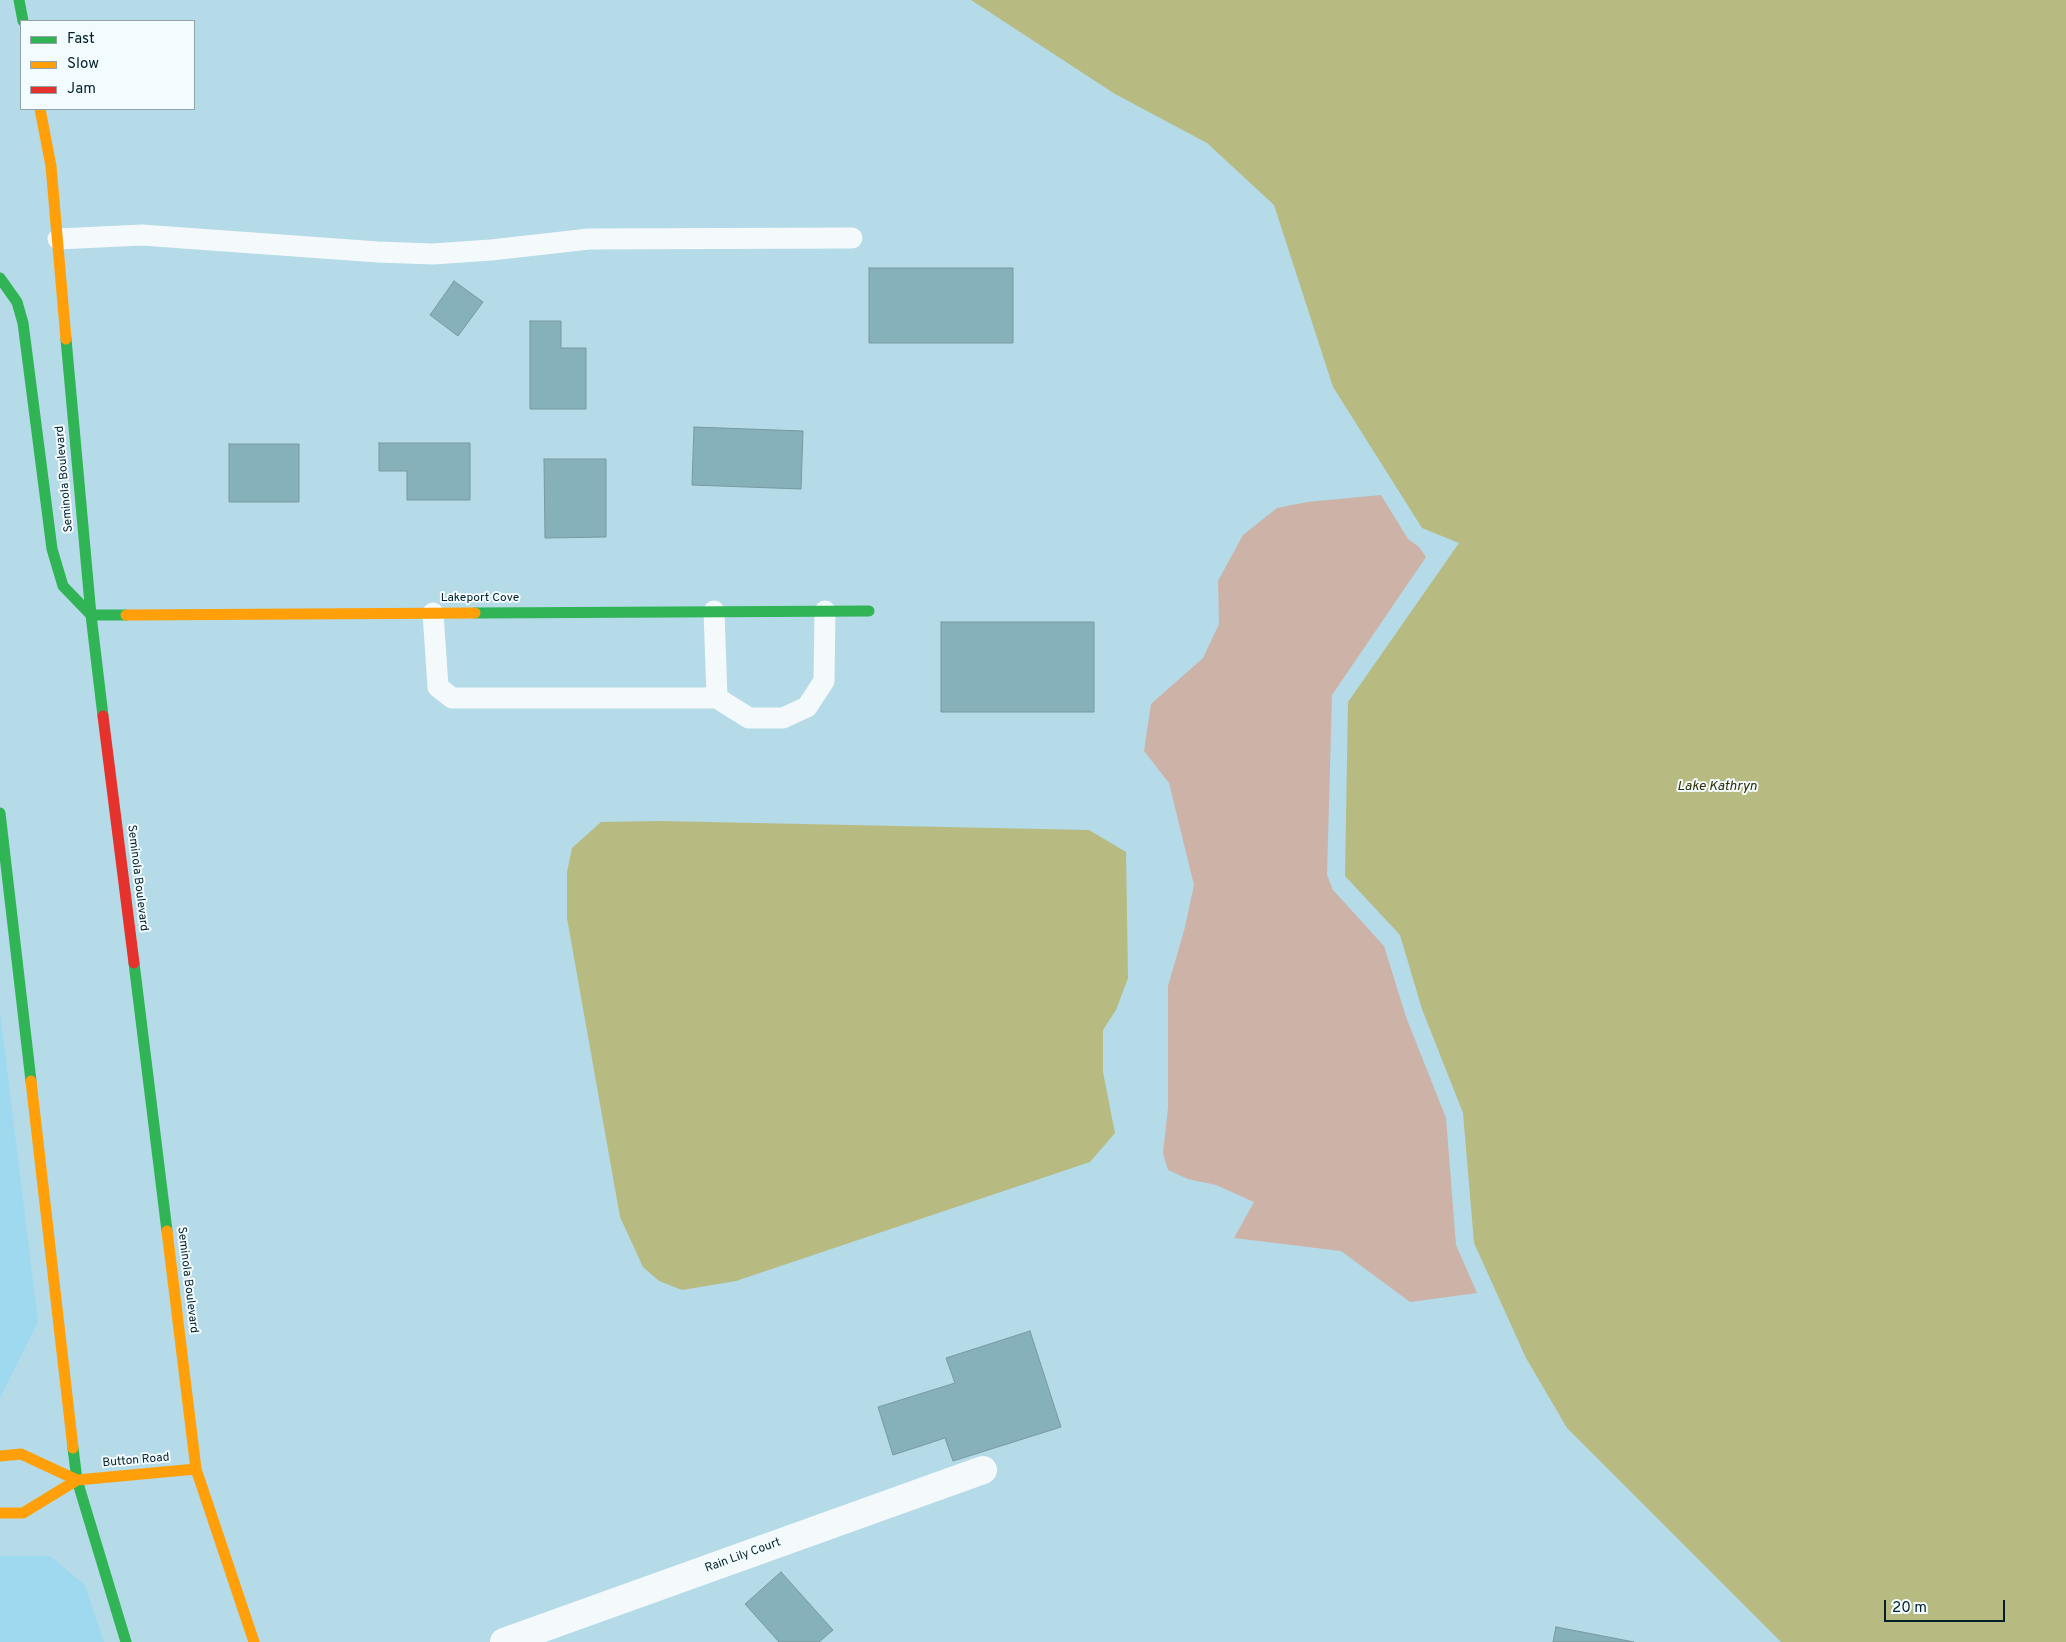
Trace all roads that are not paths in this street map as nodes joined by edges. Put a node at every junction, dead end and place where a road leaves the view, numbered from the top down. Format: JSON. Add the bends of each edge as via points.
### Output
{"nodes":[{"id":1,"x":19,"y":0,"type":"edge"},
{"id":2,"x":23,"y":20,"type":"edge"},
{"id":3,"x":40,"y":110,"type":"edge"},
{"id":4,"x":852,"y":238,"type":"dead end"},
{"id":5,"x":58,"y":239,"type":"junction"},
{"id":6,"x":0,"y":278,"type":"edge"},
{"id":7,"x":714,"y":611,"type":"junction"},
{"id":8,"x":825,"y":611,"type":"junction"},
{"id":9,"x":869,"y":611,"type":"dead end"},
{"id":10,"x":433,"y":613,"type":"junction"},
{"id":11,"x":91,"y":615,"type":"junction"},
{"id":12,"x":717,"y":698,"type":"junction"},
{"id":13,"x":0,"y":813,"type":"edge"},
{"id":14,"x":0,"y":1456,"type":"edge"},
{"id":15,"x":196,"y":1469,"type":"junction"},
{"id":16,"x":983,"y":1470,"type":"dead end"},
{"id":17,"x":77,"y":1480,"type":"junction"},
{"id":18,"x":0,"y":1513,"type":"edge"},
{"id":19,"x":126,"y":1642,"type":"edge"},
{"id":20,"x":254,"y":1642,"type":"edge"},
{"id":21,"x":504,"y":1642,"type":"edge"}],
"edges":[{"from":1,"to":2,"type":"main road"},
{"from":3,"to":5,"type":"main road","name":"Seminola Boulevard","via":[[51,166]]},
{"from":4,"to":5,"type":"lane","via":[[588,239],[433,254],[142,235]]},
{"from":5,"to":11,"type":"main road","name":"Seminola Boulevard"},
{"from":6,"to":11,"type":"main road","via":[[16,302],[23,323],[52,549],[63,586]]},
{"from":7,"to":8,"type":"main road","name":"Lakeport Cove"},
{"from":7,"to":10,"type":"main road","name":"Lakeport Cove"},
{"from":7,"to":12,"type":"lane"},
{"from":8,"to":9,"type":"main road","name":"Lakeport Cove"},
{"from":8,"to":12,"type":"lane","via":[[824,681],[807,707],[783,718],[750,718]]},
{"from":10,"to":11,"type":"main road","name":"Lakeport Cove"},
{"from":10,"to":12,"type":"lane","via":[[438,687],[452,698]]},
{"from":11,"to":15,"type":"main road","name":"Seminola Boulevard"},
{"from":13,"to":17,"type":"main road"},
{"from":14,"to":17,"type":"main road","via":[[21,1454]]},
{"from":15,"to":17,"type":"main road","name":"Button Road"},
{"from":15,"to":20,"type":"main road","name":"Seminola Boulevard"},
{"from":16,"to":21,"type":"street","name":"Rain Lily Court"},
{"from":17,"to":18,"type":"main road","name":"Button Road","via":[[23,1512]]},
{"from":17,"to":19,"type":"main road"}]}
